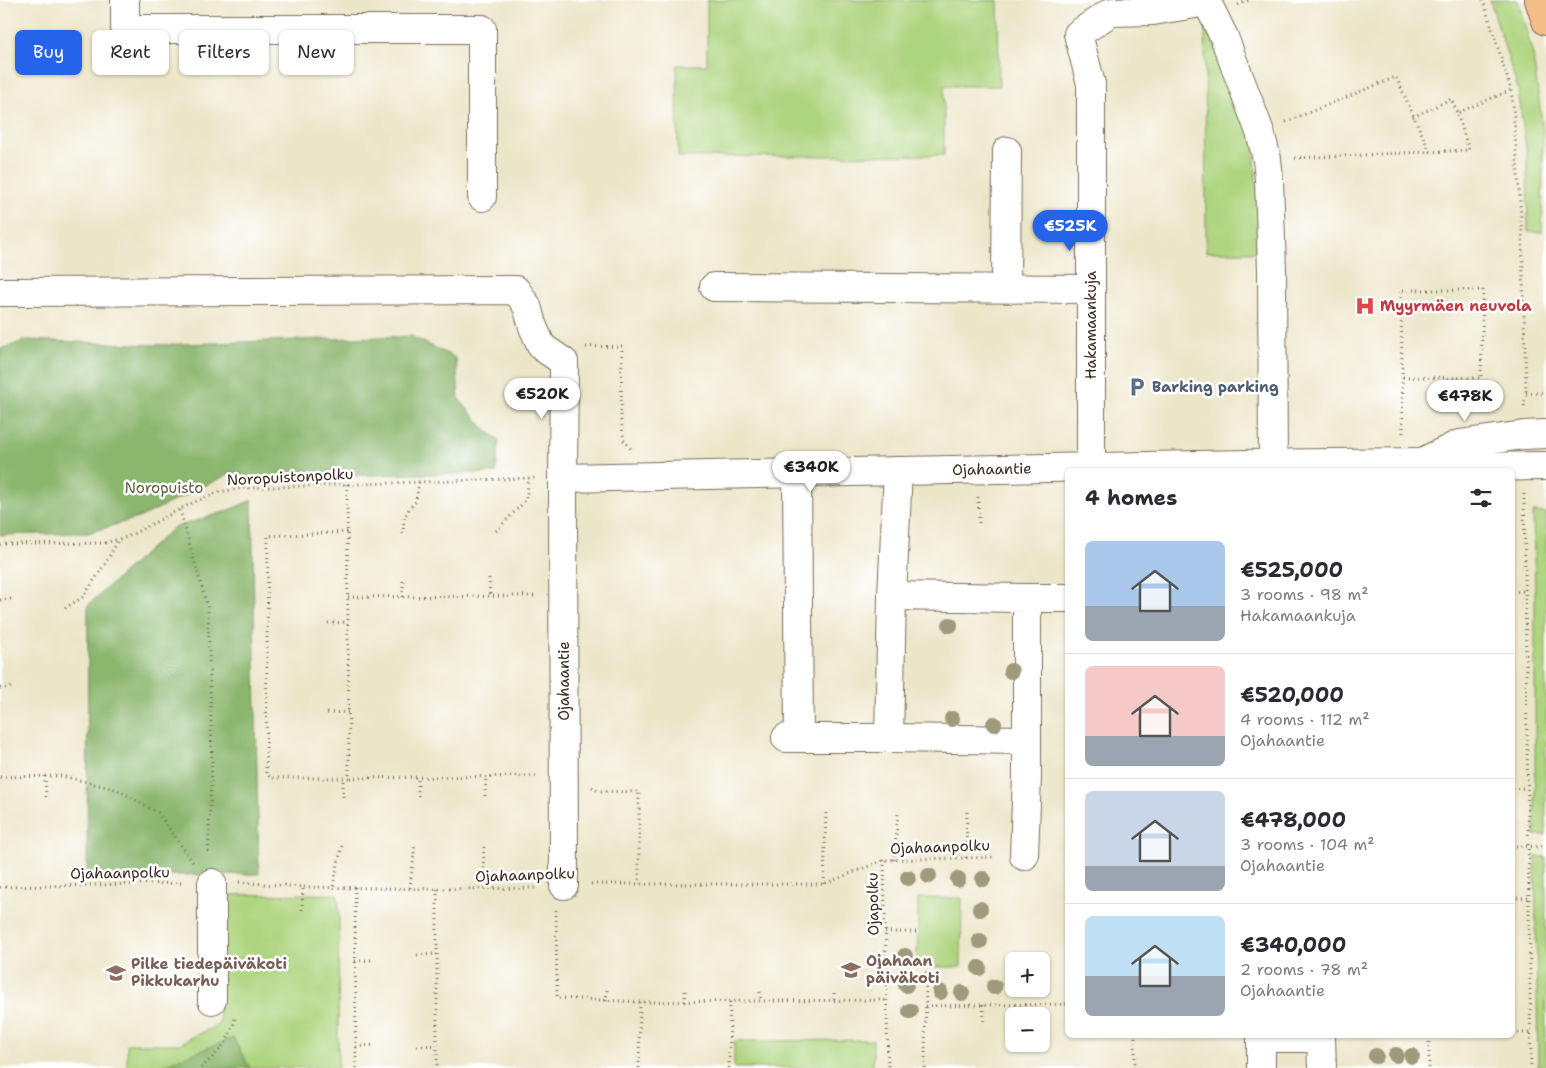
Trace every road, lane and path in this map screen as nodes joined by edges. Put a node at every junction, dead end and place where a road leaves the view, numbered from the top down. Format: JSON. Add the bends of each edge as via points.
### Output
{"nodes":[{"id":1,"x":125,"y":0,"type":"edge"},
{"id":2,"x":1483,"y":0,"type":"edge"},
{"id":3,"x":1539,"y":0,"type":"edge"},
{"id":4,"x":1546,"y":21,"type":"edge"},
{"id":5,"x":1511,"y":90,"type":"junction"},
{"id":6,"x":1457,"y":113,"type":"junction"},
{"id":7,"x":1413,"y":117,"type":"junction"},
{"id":8,"x":1260,"y":132,"type":"junction"},
{"id":9,"x":1007,"y":151,"type":"dead end"},
{"id":10,"x":1430,"y":152,"type":"junction"},
{"id":11,"x":1267,"y":160,"type":"junction"},
{"id":12,"x":482,"y":197,"type":"dead end"},
{"id":13,"x":714,"y":287,"type":"dead end"},
{"id":14,"x":1006,"y":288,"type":"junction"},
{"id":15,"x":1091,"y":288,"type":"junction"},
{"id":16,"x":0,"y":292,"type":"edge"},
{"id":17,"x":1403,"y":377,"type":"junction"},
{"id":18,"x":1526,"y":392,"type":"junction"},
{"id":19,"x":1546,"y":393,"type":"edge"},
{"id":20,"x":1535,"y":435,"type":"edge"},
{"id":21,"x":1403,"y":439,"type":"dead end"},
{"id":22,"x":1422,"y":462,"type":"junction"},
{"id":23,"x":1270,"y":466,"type":"edge"},
{"id":24,"x":1535,"y":466,"type":"edge"},
{"id":25,"x":1091,"y":467,"type":"junction"},
{"id":26,"x":898,"y":470,"type":"junction"},
{"id":27,"x":797,"y":472,"type":"junction"},
{"id":28,"x":529,"y":478,"type":"junction"},
{"id":29,"x":564,"y":478,"type":"junction"},
{"id":30,"x":419,"y":482,"type":"junction"},
{"id":31,"x":347,"y":484,"type":"junction"},
{"id":32,"x":978,"y":493,"type":"dead end"},
{"id":33,"x":180,"y":510,"type":"junction"},
{"id":34,"x":979,"y":524,"type":"dead end"},
{"id":35,"x":496,"y":531,"type":"dead end"},
{"id":36,"x":347,"y":532,"type":"junction"},
{"id":37,"x":402,"y":534,"type":"dead end"},
{"id":38,"x":119,"y":539,"type":"junction"},
{"id":39,"x":0,"y":544,"type":"edge"},
{"id":40,"x":489,"y":578,"type":"dead end"},
{"id":41,"x":403,"y":580,"type":"dead end"},
{"id":42,"x":1525,"y":591,"type":"junction"},
{"id":43,"x":1515,"y":592,"type":"edge"},
{"id":44,"x":490,"y":596,"type":"junction"},
{"id":45,"x":539,"y":596,"type":"dead end"},
{"id":46,"x":892,"y":596,"type":"junction"},
{"id":47,"x":348,"y":597,"type":"junction"},
{"id":48,"x":403,"y":597,"type":"junction"},
{"id":49,"x":12,"y":598,"type":"dead end"},
{"id":50,"x":1027,"y":598,"type":"junction"},
{"id":51,"x":1065,"y":598,"type":"edge"},
{"id":52,"x":0,"y":600,"type":"edge"},
{"id":53,"x":65,"y":608,"type":"dead end"},
{"id":54,"x":348,"y":622,"type":"junction"},
{"id":55,"x":328,"y":623,"type":"dead end"},
{"id":56,"x":267,"y":625,"type":"junction"},
{"id":57,"x":274,"y":625,"type":"dead end"},
{"id":58,"x":13,"y":687,"type":"dead end"},
{"id":59,"x":0,"y":688,"type":"edge"},
{"id":60,"x":348,"y":712,"type":"junction"},
{"id":61,"x":267,"y":713,"type":"junction"},
{"id":62,"x":274,"y":713,"type":"dead end"},
{"id":63,"x":327,"y":713,"type":"dead end"},
{"id":64,"x":889,"y":738,"type":"junction"},
{"id":65,"x":1027,"y":740,"type":"junction"},
{"id":66,"x":45,"y":776,"type":"junction"},
{"id":67,"x":540,"y":776,"type":"dead end"},
{"id":68,"x":0,"y":777,"type":"edge"},
{"id":69,"x":486,"y":777,"type":"junction"},
{"id":70,"x":343,"y":778,"type":"junction"},
{"id":71,"x":349,"y":778,"type":"junction"},
{"id":72,"x":418,"y":778,"type":"junction"},
{"id":73,"x":588,"y":784,"type":"dead end"},
{"id":74,"x":1527,"y":788,"type":"junction"},
{"id":75,"x":1515,"y":789,"type":"edge"},
{"id":76,"x":418,"y":796,"type":"dead end"},
{"id":77,"x":485,"y":796,"type":"dead end"},
{"id":78,"x":343,"y":797,"type":"dead end"},
{"id":79,"x":46,"y":798,"type":"dead end"},
{"id":80,"x":967,"y":811,"type":"dead end"},
{"id":81,"x":826,"y":812,"type":"dead end"},
{"id":82,"x":898,"y":814,"type":"dead end"},
{"id":83,"x":484,"y":843,"type":"dead end"},
{"id":84,"x":415,"y":844,"type":"dead end"},
{"id":85,"x":342,"y":845,"type":"dead end"},
{"id":86,"x":1515,"y":846,"type":"edge"},
{"id":87,"x":1546,"y":847,"type":"edge"},
{"id":88,"x":1024,"y":856,"type":"joint"},
{"id":89,"x":966,"y":858,"type":"junction"},
{"id":90,"x":884,"y":860,"type":"junction"},
{"id":91,"x":894,"y":860,"type":"junction"},
{"id":92,"x":210,"y":883,"type":"junction"},
{"id":93,"x":639,"y":884,"type":"junction"},
{"id":94,"x":824,"y":884,"type":"junction"},
{"id":95,"x":334,"y":886,"type":"junction"},
{"id":96,"x":560,"y":886,"type":"junction"},
{"id":97,"x":0,"y":887,"type":"edge"},
{"id":98,"x":303,"y":887,"type":"junction"},
{"id":99,"x":355,"y":887,"type":"junction"},
{"id":100,"x":410,"y":888,"type":"junction"},
{"id":101,"x":483,"y":888,"type":"junction"},
{"id":102,"x":437,"y":889,"type":"junction"},
{"id":103,"x":1515,"y":898,"type":"edge"},
{"id":104,"x":1529,"y":898,"type":"junction"},
{"id":105,"x":302,"y":910,"type":"dead end"},
{"id":106,"x":885,"y":932,"type":"junction"},
{"id":107,"x":918,"y":932,"type":"dead end"},
{"id":108,"x":437,"y":954,"type":"junction"},
{"id":109,"x":417,"y":955,"type":"dead end"},
{"id":110,"x":372,"y":960,"type":"dead end"},
{"id":111,"x":356,"y":961,"type":"junction"},
{"id":112,"x":926,"y":967,"type":"dead end"},
{"id":113,"x":607,"y":990,"type":"dead end"},
{"id":114,"x":685,"y":991,"type":"dead end"},
{"id":115,"x":760,"y":992,"type":"dead end"},
{"id":116,"x":834,"y":993,"type":"dead end"},
{"id":117,"x":212,"y":1000,"type":"dead end"},
{"id":118,"x":886,"y":1000,"type":"junction"},
{"id":119,"x":606,"y":1001,"type":"junction"},
{"id":120,"x":834,"y":1001,"type":"junction"},
{"id":121,"x":640,"y":1002,"type":"junction"},
{"id":122,"x":685,"y":1002,"type":"junction"},
{"id":123,"x":730,"y":1002,"type":"junction"},
{"id":124,"x":761,"y":1002,"type":"junction"},
{"id":125,"x":1065,"y":1004,"type":"edge"},
{"id":126,"x":983,"y":1005,"type":"junction"},
{"id":127,"x":926,"y":1006,"type":"junction"},
{"id":128,"x":984,"y":1021,"type":"dead end"},
{"id":129,"x":1515,"y":1033,"type":"edge"},
{"id":130,"x":1531,"y":1033,"type":"junction"},
{"id":131,"x":1135,"y":1038,"type":"edge"},
{"id":132,"x":1261,"y":1038,"type":"edge"},
{"id":133,"x":1270,"y":1038,"type":"edge"},
{"id":134,"x":1321,"y":1038,"type":"edge"},
{"id":135,"x":1429,"y":1038,"type":"edge"},
{"id":136,"x":372,"y":1045,"type":"dead end"},
{"id":137,"x":437,"y":1045,"type":"junction"},
{"id":138,"x":417,"y":1046,"type":"dead end"},
{"id":139,"x":356,"y":1047,"type":"junction"},
{"id":140,"x":356,"y":1068,"type":"edge"},
{"id":141,"x":437,"y":1068,"type":"edge"},
{"id":142,"x":639,"y":1068,"type":"edge"},
{"id":143,"x":729,"y":1068,"type":"edge"},
{"id":144,"x":888,"y":1068,"type":"edge"},
{"id":145,"x":925,"y":1068,"type":"edge"},
{"id":146,"x":1135,"y":1068,"type":"edge"},
{"id":147,"x":1261,"y":1068,"type":"edge"},
{"id":148,"x":1270,"y":1068,"type":"edge"},
{"id":149,"x":1322,"y":1068,"type":"edge"},
{"id":150,"x":1429,"y":1068,"type":"edge"},
{"id":151,"x":1531,"y":1068,"type":"edge"}],
"edges":[{"from":1,"to":12,"type":"street","via":[[125,29],[482,29]]},
{"from":2,"to":5,"type":"path"},
{"from":3,"to":4,"type":"main road"},
{"from":5,"to":6,"type":"path"},
{"from":5,"to":18,"type":"path","via":[[1522,232]]},
{"from":6,"to":7,"type":"path","via":[[1451,99]]},
{"from":6,"to":10,"type":"path","via":[[1469,150]]},
{"from":7,"to":8,"type":"path","via":[[1396,78]]},
{"from":7,"to":10,"type":"path"},
{"from":8,"to":11,"type":"street"},
{"from":8,"to":15,"type":"street","name":"Hakamaankuja","via":[[1224,37],[1207,2],[1153,11],[1111,12],[1078,34],[1091,84]]},
{"from":9,"to":14,"type":"street"},
{"from":10,"to":11,"type":"path"},
{"from":11,"to":23,"type":"street","via":[[1272,270]]},
{"from":13,"to":14,"type":"street"},
{"from":14,"to":15,"type":"street"},
{"from":15,"to":25,"type":"street","name":"Hakamaankuja"},
{"from":16,"to":29,"type":"street","name":"Ojahaantie","via":[[516,290],[527,306],[542,347],[564,362]]},
{"from":17,"to":17,"type":"path","via":[[1481,378],[1483,290],[1401,290]]},
{"from":17,"to":21,"type":"path"},
{"from":18,"to":19,"type":"path"},
{"from":18,"to":20,"type":"path","via":[[1524,412]]},
{"from":20,"to":22,"type":"street","name":"Ojahaantie","via":[[1459,444]]},
{"from":22,"to":23,"type":"street","name":"Ojahaantie"},
{"from":22,"to":24,"type":"street","name":"Ojahaantie","via":[[1455,467]]},
{"from":23,"to":25,"type":"street","name":"Ojahaantie"},
{"from":24,"to":42,"type":"path"},
{"from":25,"to":26,"type":"street","name":"Ojahaantie"},
{"from":26,"to":27,"type":"street","name":"Ojahaantie"},
{"from":26,"to":46,"type":"street"},
{"from":27,"to":29,"type":"street","name":"Ojahaantie"},
{"from":27,"to":64,"type":"street","via":[[793,738]]},
{"from":28,"to":29,"type":"path","name":"Noropuistonpolku"},
{"from":28,"to":30,"type":"path","name":"Noropuistonpolku"},
{"from":28,"to":35,"type":"path","via":[[526,500]]},
{"from":29,"to":96,"type":"street","name":"Ojahaantie"},
{"from":30,"to":31,"type":"path","name":"Noropuistonpolku"},
{"from":30,"to":37,"type":"path","via":[[416,501],[404,518]]},
{"from":31,"to":33,"type":"path","name":"Noropuistonpolku","via":[[219,492]]},
{"from":31,"to":36,"type":"path"},
{"from":32,"to":34,"type":"path"},
{"from":33,"to":38,"type":"path","name":"Noropuistonpolku"},
{"from":33,"to":92,"type":"path","via":[[208,609],[212,759]]},
{"from":36,"to":47,"type":"path"},
{"from":36,"to":56,"type":"path","via":[[268,536]]},
{"from":38,"to":39,"type":"path","name":"Noropuistonpolku","via":[[104,543]]},
{"from":38,"to":53,"type":"path","via":[[83,597]]},
{"from":40,"to":44,"type":"path"},
{"from":41,"to":48,"type":"path"},
{"from":42,"to":43,"type":"path"},
{"from":42,"to":74,"type":"path"},
{"from":44,"to":45,"type":"path"},
{"from":44,"to":48,"type":"path"},
{"from":46,"to":50,"type":"street"},
{"from":46,"to":64,"type":"street"},
{"from":47,"to":48,"type":"path"},
{"from":47,"to":54,"type":"path"},
{"from":49,"to":52,"type":"path"},
{"from":50,"to":51,"type":"street"},
{"from":50,"to":65,"type":"street"},
{"from":54,"to":55,"type":"path"},
{"from":54,"to":60,"type":"path"},
{"from":56,"to":57,"type":"path"},
{"from":56,"to":61,"type":"path"},
{"from":58,"to":59,"type":"path"},
{"from":60,"to":63,"type":"path"},
{"from":60,"to":71,"type":"path"},
{"from":61,"to":62,"type":"path"},
{"from":61,"to":70,"type":"path","via":[[266,773],[272,778]]},
{"from":64,"to":65,"type":"street"},
{"from":65,"to":88,"type":"street"},
{"from":66,"to":68,"type":"path"},
{"from":66,"to":79,"type":"path"},
{"from":66,"to":92,"type":"path","via":[[62,776],[118,790],[158,813]]},
{"from":67,"to":69,"type":"path"},
{"from":69,"to":72,"type":"path"},
{"from":69,"to":77,"type":"path"},
{"from":70,"to":71,"type":"path"},
{"from":70,"to":78,"type":"path"},
{"from":71,"to":72,"type":"path"},
{"from":72,"to":76,"type":"path"},
{"from":73,"to":93,"type":"path","via":[[598,790],[639,792]]},
{"from":74,"to":75,"type":"path"},
{"from":74,"to":104,"type":"path"},
{"from":80,"to":89,"type":"path"},
{"from":81,"to":94,"type":"path"},
{"from":82,"to":91,"type":"path"},
{"from":83,"to":101,"type":"path"},
{"from":84,"to":100,"type":"path"},
{"from":85,"to":95,"type":"path"},
{"from":86,"to":87,"type":"path","bridge":true},
{"from":88,"to":89,"type":"path","name":"Ojahaanpolku"},
{"from":89,"to":91,"type":"path","name":"Ojahaanpolku"},
{"from":90,"to":91,"type":"path","name":"Ojahaanpolku"},
{"from":90,"to":94,"type":"path","name":"Ojahaanpolku"},
{"from":90,"to":106,"type":"path","name":"Ojapolku"},
{"from":92,"to":97,"type":"path","name":"Ojahaanpolku"},
{"from":92,"to":98,"type":"path","name":"Ojahaanpolku"},
{"from":92,"to":117,"type":"street"},
{"from":93,"to":94,"type":"path","name":"Ojahaanpolku"},
{"from":93,"to":96,"type":"path","name":"Ojahaanpolku"},
{"from":95,"to":98,"type":"path","name":"Ojahaanpolku"},
{"from":95,"to":99,"type":"path","name":"Ojahaanpolku"},
{"from":96,"to":101,"type":"path","name":"Ojahaanpolku"},
{"from":96,"to":119,"type":"path","via":[[557,998]]},
{"from":98,"to":105,"type":"path"},
{"from":99,"to":100,"type":"path","name":"Ojahaanpolku"},
{"from":99,"to":111,"type":"path"},
{"from":100,"to":102,"type":"path","name":"Ojahaanpolku"},
{"from":101,"to":102,"type":"path","name":"Ojahaanpolku"},
{"from":102,"to":108,"type":"path"},
{"from":103,"to":104,"type":"path"},
{"from":104,"to":130,"type":"path"},
{"from":106,"to":107,"type":"path"},
{"from":106,"to":118,"type":"path","name":"Ojapolku"},
{"from":108,"to":109,"type":"path"},
{"from":108,"to":137,"type":"path"},
{"from":110,"to":111,"type":"path"},
{"from":111,"to":139,"type":"path"},
{"from":112,"to":127,"type":"path"},
{"from":113,"to":119,"type":"path"},
{"from":114,"to":122,"type":"path"},
{"from":115,"to":124,"type":"path"},
{"from":116,"to":120,"type":"path"},
{"from":118,"to":120,"type":"path"},
{"from":118,"to":144,"type":"path","name":"Ojapolku"},
{"from":119,"to":121,"type":"path"},
{"from":120,"to":124,"type":"path"},
{"from":121,"to":122,"type":"path"},
{"from":121,"to":142,"type":"path"},
{"from":122,"to":123,"type":"path"},
{"from":123,"to":124,"type":"path"},
{"from":123,"to":143,"type":"path"},
{"from":125,"to":126,"type":"path"},
{"from":126,"to":127,"type":"path"},
{"from":126,"to":128,"type":"path"},
{"from":127,"to":145,"type":"path"},
{"from":129,"to":130,"type":"path"},
{"from":130,"to":151,"type":"path"},
{"from":131,"to":146,"type":"path"},
{"from":132,"to":147,"type":"street"},
{"from":133,"to":148,"type":"street"},
{"from":134,"to":149,"type":"street"},
{"from":135,"to":150,"type":"path"},
{"from":136,"to":139,"type":"path"},
{"from":137,"to":138,"type":"path"},
{"from":137,"to":141,"type":"path"},
{"from":139,"to":140,"type":"path"}]}
